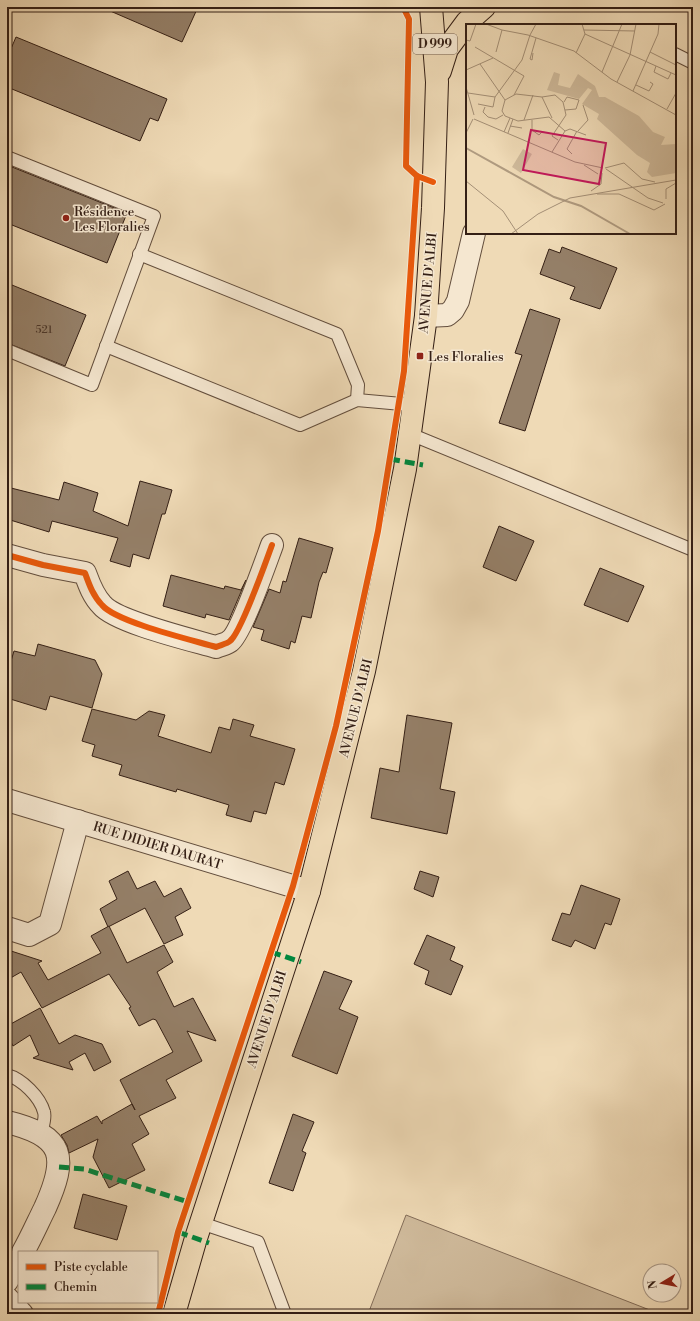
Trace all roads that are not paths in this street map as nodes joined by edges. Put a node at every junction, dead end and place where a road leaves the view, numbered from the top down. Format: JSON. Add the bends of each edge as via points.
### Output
{"nodes":[{"id":1,"x":431,"y":7,"type":"edge"},
{"id":2,"x":484,"y":7,"type":"edge"},
{"id":3,"x":676,"y":54,"type":"edge"},
{"id":4,"x":693,"y":63,"type":"edge"},
{"id":5,"x":437,"y":82,"type":"junction"},
{"id":6,"x":7,"y":157,"type":"edge"},
{"id":7,"x":474,"y":234,"type":"edge"},
{"id":8,"x":140,"y":254,"type":"junction"},
{"id":9,"x":426,"y":316,"type":"junction"},
{"id":10,"x":106,"y":346,"type":"junction"},
{"id":11,"x":7,"y":350,"type":"edge"},
{"id":12,"x":357,"y":400,"type":"junction"},
{"id":13,"x":413,"y":405,"type":"junction"},
{"id":14,"x":410,"y":434,"type":"junction"},
{"id":15,"x":272,"y":545,"type":"dead end"},
{"id":16,"x":693,"y":550,"type":"edge"},
{"id":17,"x":7,"y":555,"type":"edge"},
{"id":18,"x":7,"y":800,"type":"edge"},
{"id":19,"x":78,"y":821,"type":"junction"},
{"id":20,"x":309,"y":891,"type":"junction"},
{"id":21,"x":7,"y":928,"type":"edge"},
{"id":22,"x":7,"y":1075,"type":"edge"},
{"id":23,"x":7,"y":1122,"type":"edge"},
{"id":24,"x":42,"y":1134,"type":"junction"},
{"id":25,"x":200,"y":1223,"type":"junction"},
{"id":26,"x":23,"y":1251,"type":"edge"},
{"id":27,"x":18,"y":1262,"type":"edge"},
{"id":28,"x":7,"y":1281,"type":"edge"},
{"id":29,"x":7,"y":1298,"type":"edge"},
{"id":30,"x":22,"y":1314,"type":"edge"},
{"id":31,"x":174,"y":1314,"type":"edge"},
{"id":32,"x":285,"y":1314,"type":"edge"}],
"edges":[{"from":1,"to":5,"type":"main road","name":"AVENUE D'ALBI","number":"D 999"},
{"from":2,"to":5,"type":"main road","name":"AVENUE D'ALBI","number":"D 999","via":[[467,22],[447,49]]},
{"from":3,"to":4,"type":"lane"},
{"from":5,"to":9,"type":"main road","name":"AVENUE D'ALBI","number":"D 999"},
{"from":6,"to":8,"type":"lane","via":[[154,216]]},
{"from":7,"to":9,"type":"street","via":[[458,301],[453,310],[447,316]]},
{"from":8,"to":10,"type":"lane"},
{"from":8,"to":12,"type":"lane","via":[[337,334],[358,385]]},
{"from":9,"to":13,"type":"main road","name":"AVENUE D'ALBI","number":"D 999"},
{"from":10,"to":11,"type":"lane","via":[[92,385]]},
{"from":10,"to":12,"type":"lane","via":[[300,425]]},
{"from":12,"to":13,"type":"lane"},
{"from":13,"to":14,"type":"main road","name":"AVENUE D'ALBI","number":"D 999"},
{"from":14,"to":16,"type":"lane"},
{"from":14,"to":20,"type":"main road","name":"AVENUE D'ALBI","number":"D 999","via":[[364,671]]},
{"from":15,"to":17,"type":"street","via":[[239,627],[231,641],[216,647],[118,617],[102,606],[85,573]]},
{"from":18,"to":19,"type":"street","name":"RUE DIDIER DAURAT"},
{"from":19,"to":20,"type":"street","name":"RUE DIDIER DAURAT"},
{"from":19,"to":21,"type":"street","via":[[50,924],[30,935]]},
{"from":20,"to":25,"type":"main road","name":"AVENUE D'ALBI","number":"D 999"},
{"from":22,"to":24,"type":"lane","via":[[15,1077],[38,1098],[45,1114]]},
{"from":23,"to":24,"type":"street"},
{"from":24,"to":26,"type":"street","via":[[56,1150],[60,1167],[56,1184]]},
{"from":25,"to":31,"type":"main road","name":"AVENUE D'ALBI","number":"D 999"},
{"from":25,"to":32,"type":"lane","via":[[258,1242]]},
{"from":27,"to":28,"type":"street"},
{"from":29,"to":30,"type":"street"}]}
